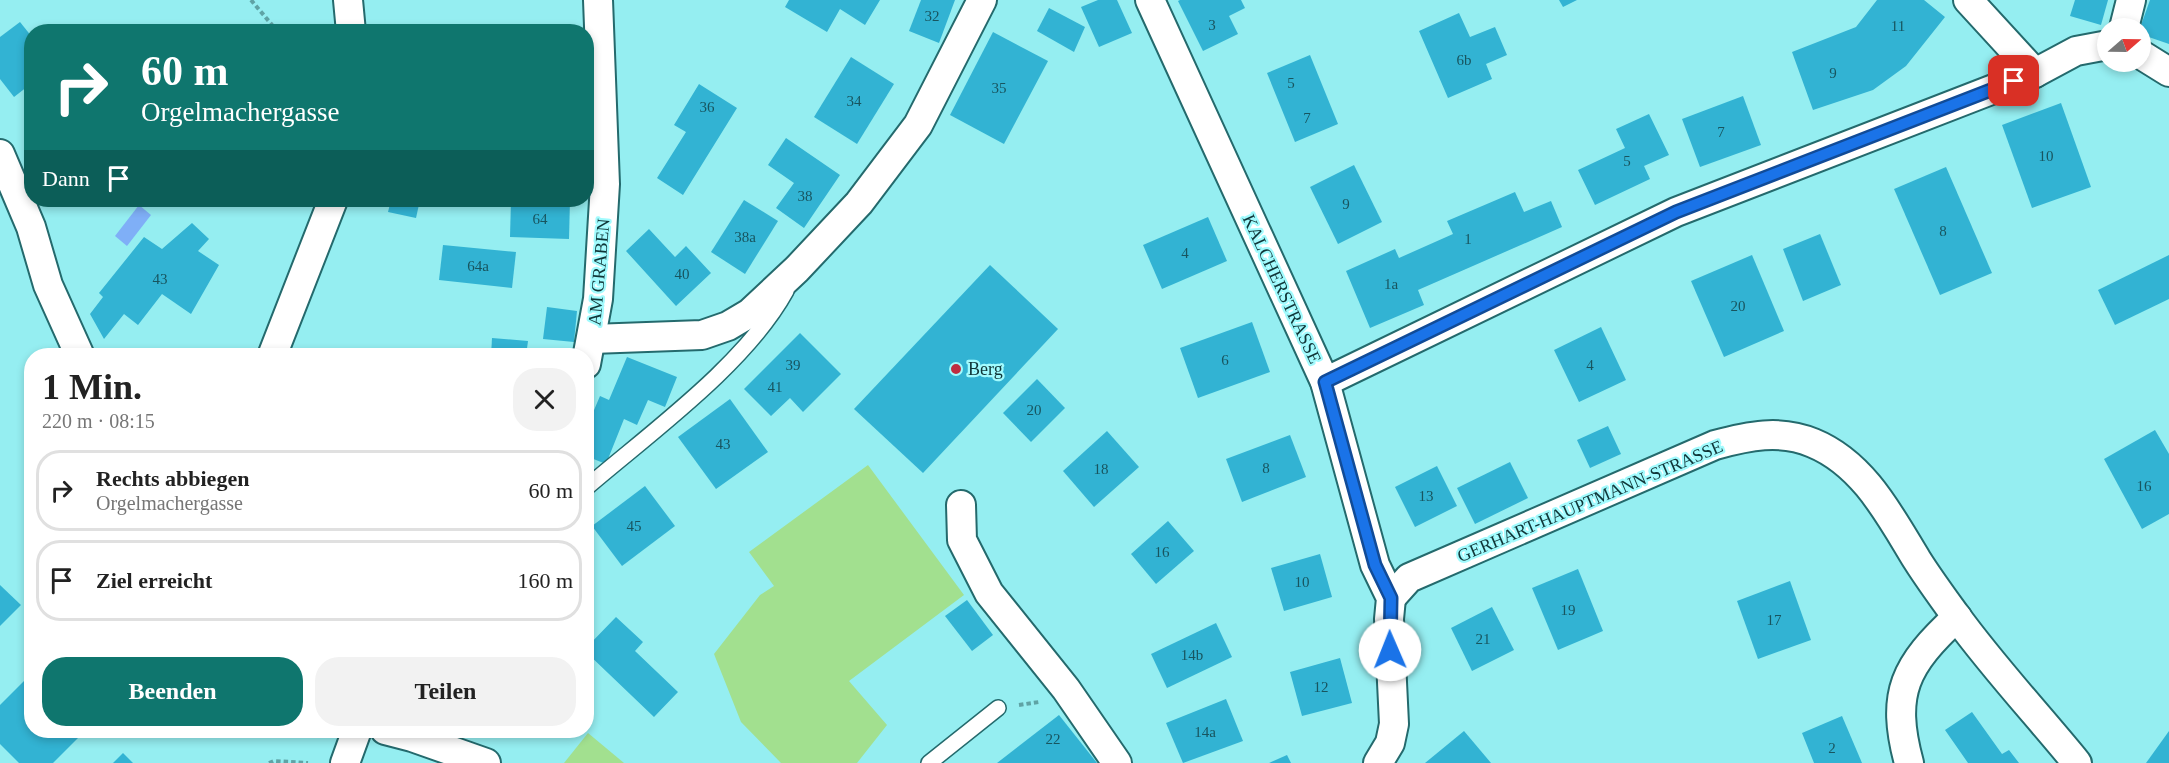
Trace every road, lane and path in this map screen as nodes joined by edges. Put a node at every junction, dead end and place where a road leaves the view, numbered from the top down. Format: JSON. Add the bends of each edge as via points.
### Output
{"nodes":[{"id":1,"x":251,"y":0,"type":"edge"},
{"id":2,"x":348,"y":0,"type":"edge"},
{"id":3,"x":598,"y":0,"type":"edge"},
{"id":4,"x":982,"y":0,"type":"edge"},
{"id":5,"x":1150,"y":0,"type":"edge"},
{"id":6,"x":1968,"y":0,"type":"edge"},
{"id":7,"x":2131,"y":0,"type":"edge"},
{"id":8,"x":2126,"y":18,"type":"edge"},
{"id":9,"x":271,"y":24,"type":"edge"},
{"id":10,"x":350,"y":24,"type":"edge"},
{"id":11,"x":2097,"y":47,"type":"edge"},
{"id":12,"x":2151,"y":61,"type":"edge"},
{"id":13,"x":2169,"y":72,"type":"edge"},
{"id":14,"x":2036,"y":73,"type":"junction"},
{"id":15,"x":0,"y":154,"type":"edge"},
{"id":16,"x":330,"y":207,"type":"edge"},
{"id":17,"x":797,"y":269,"type":"junction"},
{"id":18,"x":76,"y":348,"type":"edge"},
{"id":19,"x":275,"y":348,"type":"edge"},
{"id":20,"x":590,"y":348,"type":"edge"},
{"id":21,"x":594,"y":351,"type":"edge"},
{"id":22,"x":1325,"y":382,"type":"junction"},
{"id":23,"x":594,"y":481,"type":"edge"},
{"id":24,"x":961,"y":505,"type":"dead end"},
{"id":25,"x":1391,"y":598,"type":"junction"},
{"id":26,"x":1957,"y":617,"type":"junction"},
{"id":27,"x":1066,"y":689,"type":"junction"},
{"id":28,"x":998,"y":708,"type":"joint"},
{"id":29,"x":354,"y":738,"type":"edge"},
{"id":30,"x":415,"y":738,"type":"edge"},
{"id":31,"x":269,"y":763,"type":"edge"},
{"id":32,"x":308,"y":763,"type":"edge"},
{"id":33,"x":345,"y":763,"type":"edge"},
{"id":34,"x":486,"y":763,"type":"edge"},
{"id":35,"x":929,"y":763,"type":"edge"},
{"id":36,"x":1117,"y":763,"type":"edge"},
{"id":37,"x":1378,"y":763,"type":"edge"},
{"id":38,"x":1909,"y":763,"type":"edge"},
{"id":39,"x":2077,"y":763,"type":"edge"}],
"edges":[{"from":1,"to":9,"type":"path"},
{"from":2,"to":10,"type":"street"},
{"from":3,"to":20,"type":"street","name":"AM GRABEN","via":[[605,184],[598,299]]},
{"from":4,"to":17,"type":"street","via":[[918,125],[859,203]]},
{"from":5,"to":22,"type":"street","name":"KALCHERSTRASSE"},
{"from":6,"to":14,"type":"street"},
{"from":7,"to":8,"type":"street"},
{"from":11,"to":14,"type":"street","via":[[2076,51]]},
{"from":12,"to":13,"type":"street"},
{"from":14,"to":22,"type":"street","via":[[1676,212]]},
{"from":15,"to":18,"type":"street","via":[[31,227],[48,285]]},
{"from":16,"to":19,"type":"street"},
{"from":17,"to":21,"type":"street","via":[[750,313],[728,327],[702,335]]},
{"from":17,"to":23,"type":"lane","via":[[770,319],[719,373]]},
{"from":22,"to":25,"type":"street","name":"KALCHERSTRASSE","via":[[1375,565]]},
{"from":24,"to":27,"type":"street","via":[[962,540],[989,593]]},
{"from":25,"to":26,"type":"street","name":"GERHART-HAUPTMANN-STRASSE","via":[[1409,578],[1715,445],[1762,434],[1814,443],[1861,478],[1890,512],[1917,560]]},
{"from":25,"to":37,"type":"street","name":"KALCHERSTRASSE","via":[[1394,724],[1390,743]]},
{"from":26,"to":38,"type":"street","via":[[1915,662],[1903,688],[1900,713]]},
{"from":26,"to":39,"type":"street","name":"GERHART-HAUPTMANN-STRASSE"},
{"from":27,"to":28,"type":"path","via":[[1048,701]]},
{"from":27,"to":36,"type":"street"},
{"from":28,"to":35,"type":"lane"},
{"from":29,"to":33,"type":"street"},
{"from":30,"to":34,"type":"street"},
{"from":31,"to":32,"type":"path"}]}
